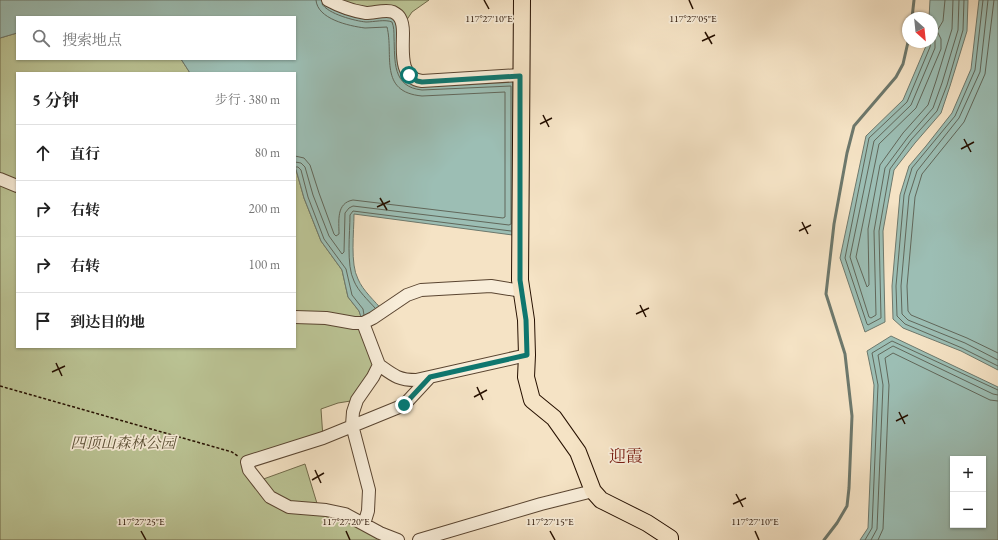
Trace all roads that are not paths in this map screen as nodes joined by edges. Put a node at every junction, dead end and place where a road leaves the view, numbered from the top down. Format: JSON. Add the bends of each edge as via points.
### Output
{"nodes":[{"id":1,"x":328,"y":0,"type":"edge"},
{"id":2,"x":522,"y":0,"type":"edge"},
{"id":3,"x":520,"y":76,"type":"junction"},
{"id":4,"x":0,"y":179,"type":"edge"},
{"id":5,"x":16,"y":186,"type":"edge"},
{"id":6,"x":522,"y":291,"type":"junction"},
{"id":7,"x":296,"y":317,"type":"edge"},
{"id":8,"x":362,"y":323,"type":"junction"},
{"id":9,"x":527,"y":355,"type":"junction"},
{"id":10,"x":379,"y":365,"type":"junction"},
{"id":11,"x":430,"y":377,"type":"junction"},
{"id":12,"x":352,"y":425,"type":"junction"},
{"id":13,"x":593,"y":491,"type":"junction"},
{"id":14,"x":364,"y":524,"type":"junction"},
{"id":15,"x":398,"y":540,"type":"edge"},
{"id":16,"x":419,"y":540,"type":"edge"},
{"id":17,"x":670,"y":540,"type":"edge"}],
"edges":[{"from":1,"to":3,"type":"street","via":[[366,13],[393,12],[397,15],[402,26],[406,71],[417,81]]},
{"from":2,"to":3,"type":"main road"},
{"from":3,"to":6,"type":"main road"},
{"from":4,"to":5,"type":"street"},
{"from":6,"to":8,"type":"street","via":[[491,286],[421,290],[407,295]]},
{"from":6,"to":9,"type":"main road"},
{"from":7,"to":8,"type":"street"},
{"from":8,"to":10,"type":"street"},
{"from":9,"to":11,"type":"street"},
{"from":9,"to":13,"type":"main road","via":[[526,377],[532,400],[554,418],[574,446]]},
{"from":10,"to":11,"type":"street","via":[[403,380]]},
{"from":10,"to":12,"type":"street","via":[[357,400]]},
{"from":11,"to":12,"type":"street","via":[[404,405]]},
{"from":12,"to":14,"type":"street","via":[[370,490]]},
{"from":12,"to":14,"type":"street","via":[[324,438],[248,462],[249,470],[270,497],[289,507],[344,514]]},
{"from":13,"to":16,"type":"street"},
{"from":13,"to":17,"type":"main road","via":[[601,500],[646,522]]},
{"from":14,"to":15,"type":"street"}]}
